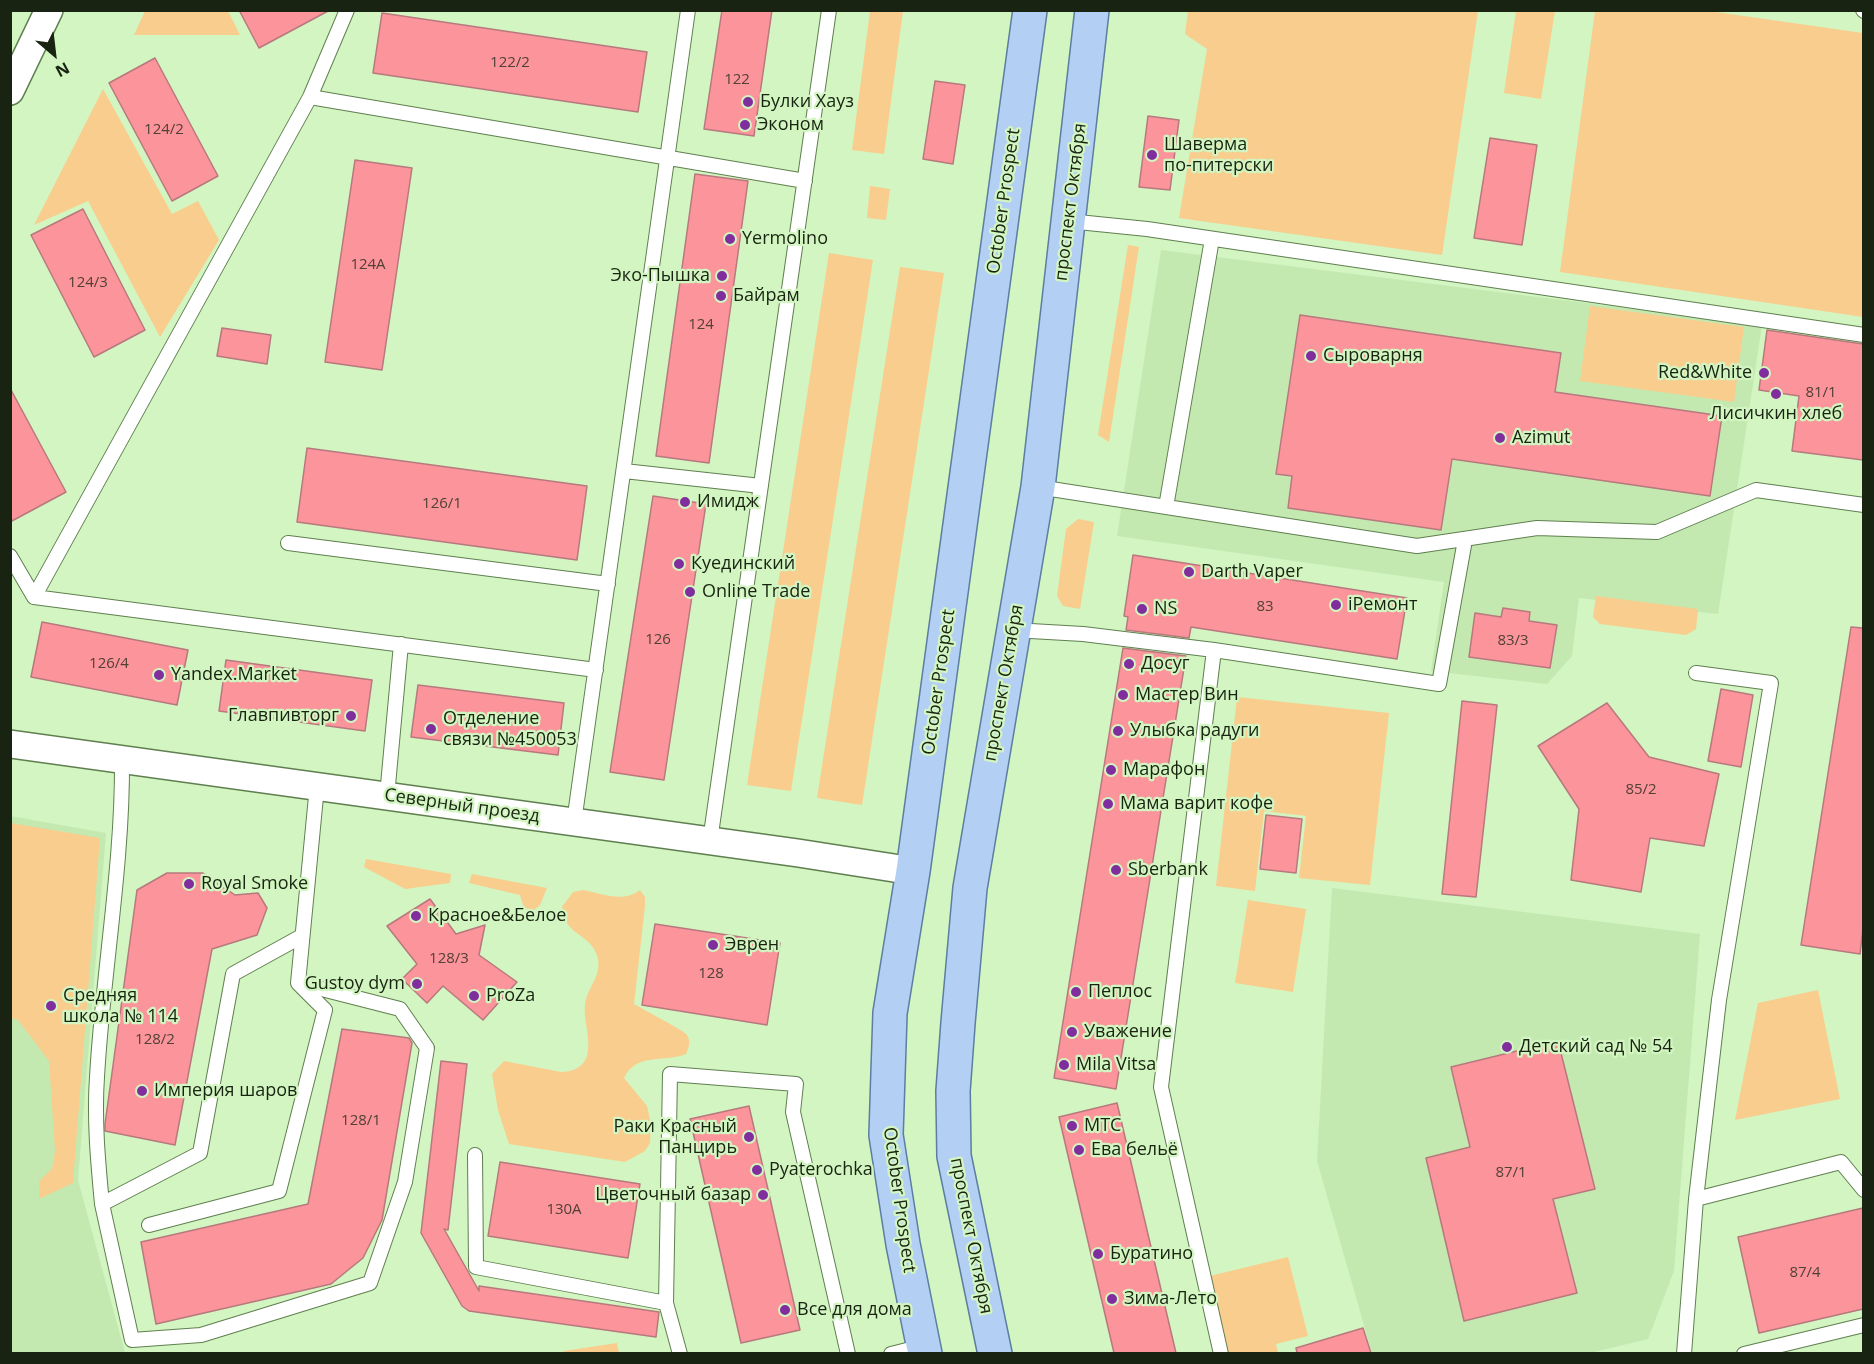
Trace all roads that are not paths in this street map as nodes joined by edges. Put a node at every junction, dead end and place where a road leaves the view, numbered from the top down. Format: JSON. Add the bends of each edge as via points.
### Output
{"nodes":[{"id":1,"x":49,"y":10,"type":"edge"},
{"id":2,"x":347,"y":10,"type":"edge"},
{"id":3,"x":688,"y":10,"type":"edge"},
{"id":4,"x":830,"y":10,"type":"edge"},
{"id":5,"x":1030,"y":10,"type":"edge"},
{"id":6,"x":1092,"y":10,"type":"edge"},
{"id":7,"x":20,"y":49,"type":"edge"},
{"id":8,"x":10,"y":91,"type":"edge"},
{"id":9,"x":310,"y":97,"type":"junction"},
{"id":10,"x":667,"y":158,"type":"junction"},
{"id":11,"x":805,"y":181,"type":"junction"},
{"id":12,"x":1068,"y":221,"type":"junction"},
{"id":13,"x":1212,"y":239,"type":"junction"},
{"id":14,"x":1863,"y":335,"type":"edge"},
{"id":15,"x":624,"y":471,"type":"junction"},
{"id":16,"x":761,"y":486,"type":"junction"},
{"id":17,"x":1038,"y":487,"type":"junction"},
{"id":18,"x":1863,"y":505,"type":"edge"},
{"id":19,"x":1166,"y":507,"type":"junction"},
{"id":20,"x":1465,"y":540,"type":"junction"},
{"id":21,"x":288,"y":543,"type":"dead end"},
{"id":22,"x":10,"y":556,"type":"edge"},
{"id":23,"x":608,"y":584,"type":"junction"},
{"id":24,"x":34,"y":597,"type":"junction"},
{"id":25,"x":1013,"y":630,"type":"junction"},
{"id":26,"x":401,"y":644,"type":"junction"},
{"id":27,"x":1214,"y":650,"type":"junction"},
{"id":28,"x":596,"y":670,"type":"junction"},
{"id":29,"x":1696,"y":673,"type":"dead end"},
{"id":30,"x":10,"y":744,"type":"edge"},
{"id":31,"x":122,"y":758,"type":"junction"},
{"id":32,"x":317,"y":786,"type":"junction"},
{"id":33,"x":387,"y":796,"type":"junction"},
{"id":34,"x":574,"y":822,"type":"junction"},
{"id":35,"x":710,"y":840,"type":"junction"},
{"id":36,"x":913,"y":871,"type":"junction"},
{"id":37,"x":302,"y":936,"type":"junction"},
{"id":38,"x":298,"y":983,"type":"junction"},
{"id":39,"x":475,"y":1155,"type":"dead end"},
{"id":40,"x":1863,"y":1190,"type":"edge"},
{"id":41,"x":1696,"y":1199,"type":"junction"},
{"id":42,"x":102,"y":1204,"type":"junction"},
{"id":43,"x":149,"y":1225,"type":"dead end"},
{"id":44,"x":666,"y":1303,"type":"junction"},
{"id":45,"x":1863,"y":1325,"type":"edge"},
{"id":46,"x":924,"y":1350,"type":"edge"},
{"id":47,"x":1766,"y":1351,"type":"edge"},
{"id":48,"x":680,"y":1353,"type":"edge"},
{"id":49,"x":848,"y":1353,"type":"edge"},
{"id":50,"x":891,"y":1353,"type":"edge"},
{"id":51,"x":995,"y":1353,"type":"edge"},
{"id":52,"x":1221,"y":1353,"type":"edge"},
{"id":53,"x":1684,"y":1353,"type":"edge"},
{"id":54,"x":1744,"y":1353,"type":"edge"}],
"edges":[{"from":1,"to":7,"type":"street"},
{"from":2,"to":9,"type":"lane"},
{"from":3,"to":10,"type":"lane"},
{"from":4,"to":11,"type":"lane"},
{"from":5,"to":36,"type":"main road","name":"October Prospect"},
{"from":6,"to":12,"type":"main road","name":"проспект Октября"},
{"from":7,"to":8,"type":"street"},
{"from":9,"to":10,"type":"lane"},
{"from":9,"to":24,"type":"lane"},
{"from":10,"to":11,"type":"lane"},
{"from":10,"to":15,"type":"lane"},
{"from":11,"to":16,"type":"lane"},
{"from":12,"to":13,"type":"lane"},
{"from":12,"to":17,"type":"main road","name":"проспект Октября"},
{"from":13,"to":14,"type":"lane"},
{"from":13,"to":19,"type":"lane"},
{"from":15,"to":16,"type":"lane"},
{"from":15,"to":23,"type":"lane"},
{"from":16,"to":35,"type":"lane"},
{"from":17,"to":19,"type":"lane"},
{"from":17,"to":25,"type":"main road","name":"проспект Октября"},
{"from":18,"to":20,"type":"lane","via":[[1756,490],[1657,532],[1537,528]]},
{"from":19,"to":20,"type":"lane","via":[[1417,546]]},
{"from":20,"to":27,"type":"lane","via":[[1439,684]]},
{"from":21,"to":23,"type":"lane"},
{"from":22,"to":24,"type":"lane"},
{"from":23,"to":28,"type":"lane"},
{"from":24,"to":26,"type":"lane"},
{"from":25,"to":27,"type":"lane"},
{"from":25,"to":51,"type":"main road","name":"проспект Октября","via":[[970,888],[954,1091],[954,1156]]},
{"from":26,"to":28,"type":"lane"},
{"from":26,"to":33,"type":"lane"},
{"from":27,"to":52,"type":"lane","via":[[1161,1088]]},
{"from":28,"to":34,"type":"lane"},
{"from":29,"to":41,"type":"lane","via":[[1771,683],[1722,980]]},
{"from":30,"to":31,"type":"street","name":"Северный проезд"},
{"from":31,"to":32,"type":"street","name":"Северный проезд"},
{"from":31,"to":42,"type":"lane","via":[[121,826],[96,1077]]},
{"from":32,"to":33,"type":"street","name":"Северный проезд"},
{"from":32,"to":37,"type":"lane"},
{"from":33,"to":34,"type":"street","name":"Северный проезд"},
{"from":34,"to":35,"type":"street","name":"Северный проезд"},
{"from":35,"to":36,"type":"street","name":"Северный проезд"},
{"from":36,"to":46,"type":"main road","name":"October Prospect","via":[[890,1013],[886,1135]]},
{"from":37,"to":38,"type":"lane"},
{"from":37,"to":42,"type":"lane","via":[[234,974],[200,1153]]},
{"from":38,"to":42,"type":"lane","via":[[400,1009],[427,1048],[405,1182],[369,1283],[201,1335],[132,1340]]},
{"from":38,"to":43,"type":"lane","via":[[325,1010],[279,1191]]},
{"from":39,"to":44,"type":"lane","via":[[476,1267]]},
{"from":40,"to":41,"type":"lane","via":[[1841,1162]]},
{"from":41,"to":53,"type":"lane"},
{"from":44,"to":48,"type":"lane"},
{"from":44,"to":49,"type":"lane","via":[[669,1074],[796,1084],[793,1112]]},
{"from":45,"to":47,"type":"lane"},
{"from":46,"to":50,"type":"lane"},
{"from":47,"to":54,"type":"lane"}]}
